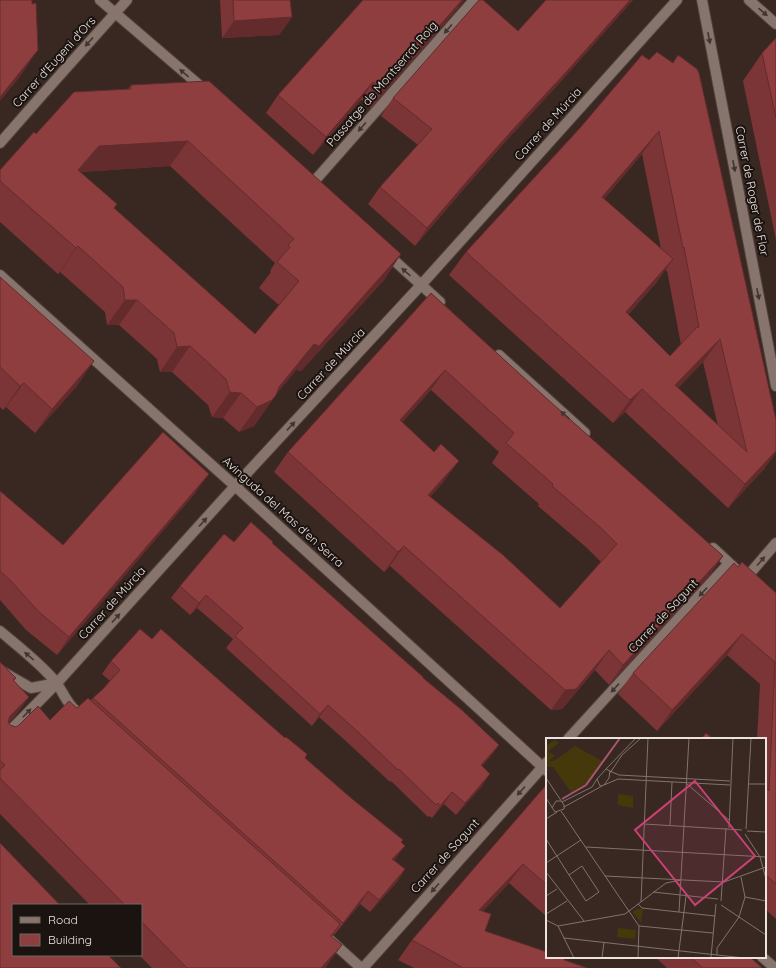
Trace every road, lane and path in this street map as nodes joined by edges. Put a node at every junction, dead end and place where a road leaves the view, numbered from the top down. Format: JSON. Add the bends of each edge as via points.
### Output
{"nodes":[{"id":1,"x":100,"y":0,"type":"edge"},
{"id":2,"x":128,"y":0,"type":"edge"},
{"id":3,"x":474,"y":0,"type":"edge"},
{"id":4,"x":677,"y":0,"type":"edge"},
{"id":5,"x":702,"y":0,"type":"edge"},
{"id":6,"x":749,"y":0,"type":"edge"},
{"id":7,"x":115,"y":14,"type":"junction"},
{"id":8,"x":776,"y":24,"type":"edge"},
{"id":9,"x":213,"y":97,"type":"edge"},
{"id":10,"x":0,"y":143,"type":"edge"},
{"id":11,"x":310,"y":185,"type":"edge"},
{"id":12,"x":380,"y":248,"type":"edge"},
{"id":13,"x":0,"y":275,"type":"edge"},
{"id":14,"x":421,"y":285,"type":"junction"},
{"id":15,"x":445,"y":306,"type":"edge"},
{"id":16,"x":492,"y":349,"type":"edge"},
{"id":17,"x":776,"y":386,"type":"edge"},
{"id":18,"x":593,"y":440,"type":"edge"},
{"id":19,"x":236,"y":486,"type":"junction"},
{"id":20,"x":706,"y":542,"type":"edge"},
{"id":21,"x":776,"y":543,"type":"edge"},
{"id":22,"x":729,"y":563,"type":"junction"},
{"id":23,"x":0,"y":631,"type":"edge"},
{"id":24,"x":0,"y":670,"type":"edge"},
{"id":25,"x":57,"y":683,"type":"junction"},
{"id":26,"x":82,"y":717,"type":"edge"},
{"id":27,"x":569,"y":738,"type":"edge"},
{"id":28,"x":0,"y":741,"type":"edge"},
{"id":29,"x":545,"y":766,"type":"edge"},
{"id":30,"x":326,"y":936,"type":"edge"},
{"id":31,"x":763,"y":958,"type":"edge"},
{"id":32,"x":362,"y":968,"type":"edge"},
{"id":33,"x":775,"y":968,"type":"edge"}],
"edges":[{"from":1,"to":7,"type":"street"},
{"from":2,"to":7,"type":"street","name":"Carrer d'Eugeni d'Ors"},
{"from":3,"to":11,"type":"street","name":"Passatge de Montserrat Roig","one_way":true},
{"from":4,"to":14,"type":"street","name":"Carrer de Múrcia"},
{"from":5,"to":17,"type":"street","name":"Carrer de Roger de Flor","one_way":true},
{"from":6,"to":8,"type":"street","one_way":true},
{"from":9,"to":7,"type":"street","one_way":true},
{"from":7,"to":10,"type":"street","name":"Carrer d'Eugeni d'Ors","one_way":true},
{"from":14,"to":12,"type":"street","one_way":true},
{"from":13,"to":19,"type":"street","name":"Avinguda del Mas d'en Serra"},
{"from":14,"to":15,"type":"street"},
{"from":19,"to":14,"type":"street","name":"Carrer de Múrcia","one_way":true},
{"from":18,"to":16,"type":"street","one_way":true},
{"from":25,"to":19,"type":"street","name":"Carrer de Múrcia","one_way":true},
{"from":19,"to":29,"type":"street","name":"Avinguda del Mas d'en Serra"},
{"from":20,"to":22,"type":"street"},
{"from":22,"to":21,"type":"street","one_way":true,"via":[[748,580]]},
{"from":22,"to":27,"type":"street","name":"Carrer de Sagunt","one_way":true},
{"from":25,"to":23,"type":"street","one_way":true,"via":[[44,668]]},
{"from":24,"to":25,"type":"street","via":[[31,688]]},
{"from":25,"to":26,"type":"street","via":[[70,706]]},
{"from":28,"to":25,"type":"street","name":"Carrer de Múrcia","one_way":true},
{"from":29,"to":32,"type":"street","name":"Carrer de Sagunt","one_way":true},
{"from":30,"to":32,"type":"street"},
{"from":31,"to":33,"type":"street"}]}
